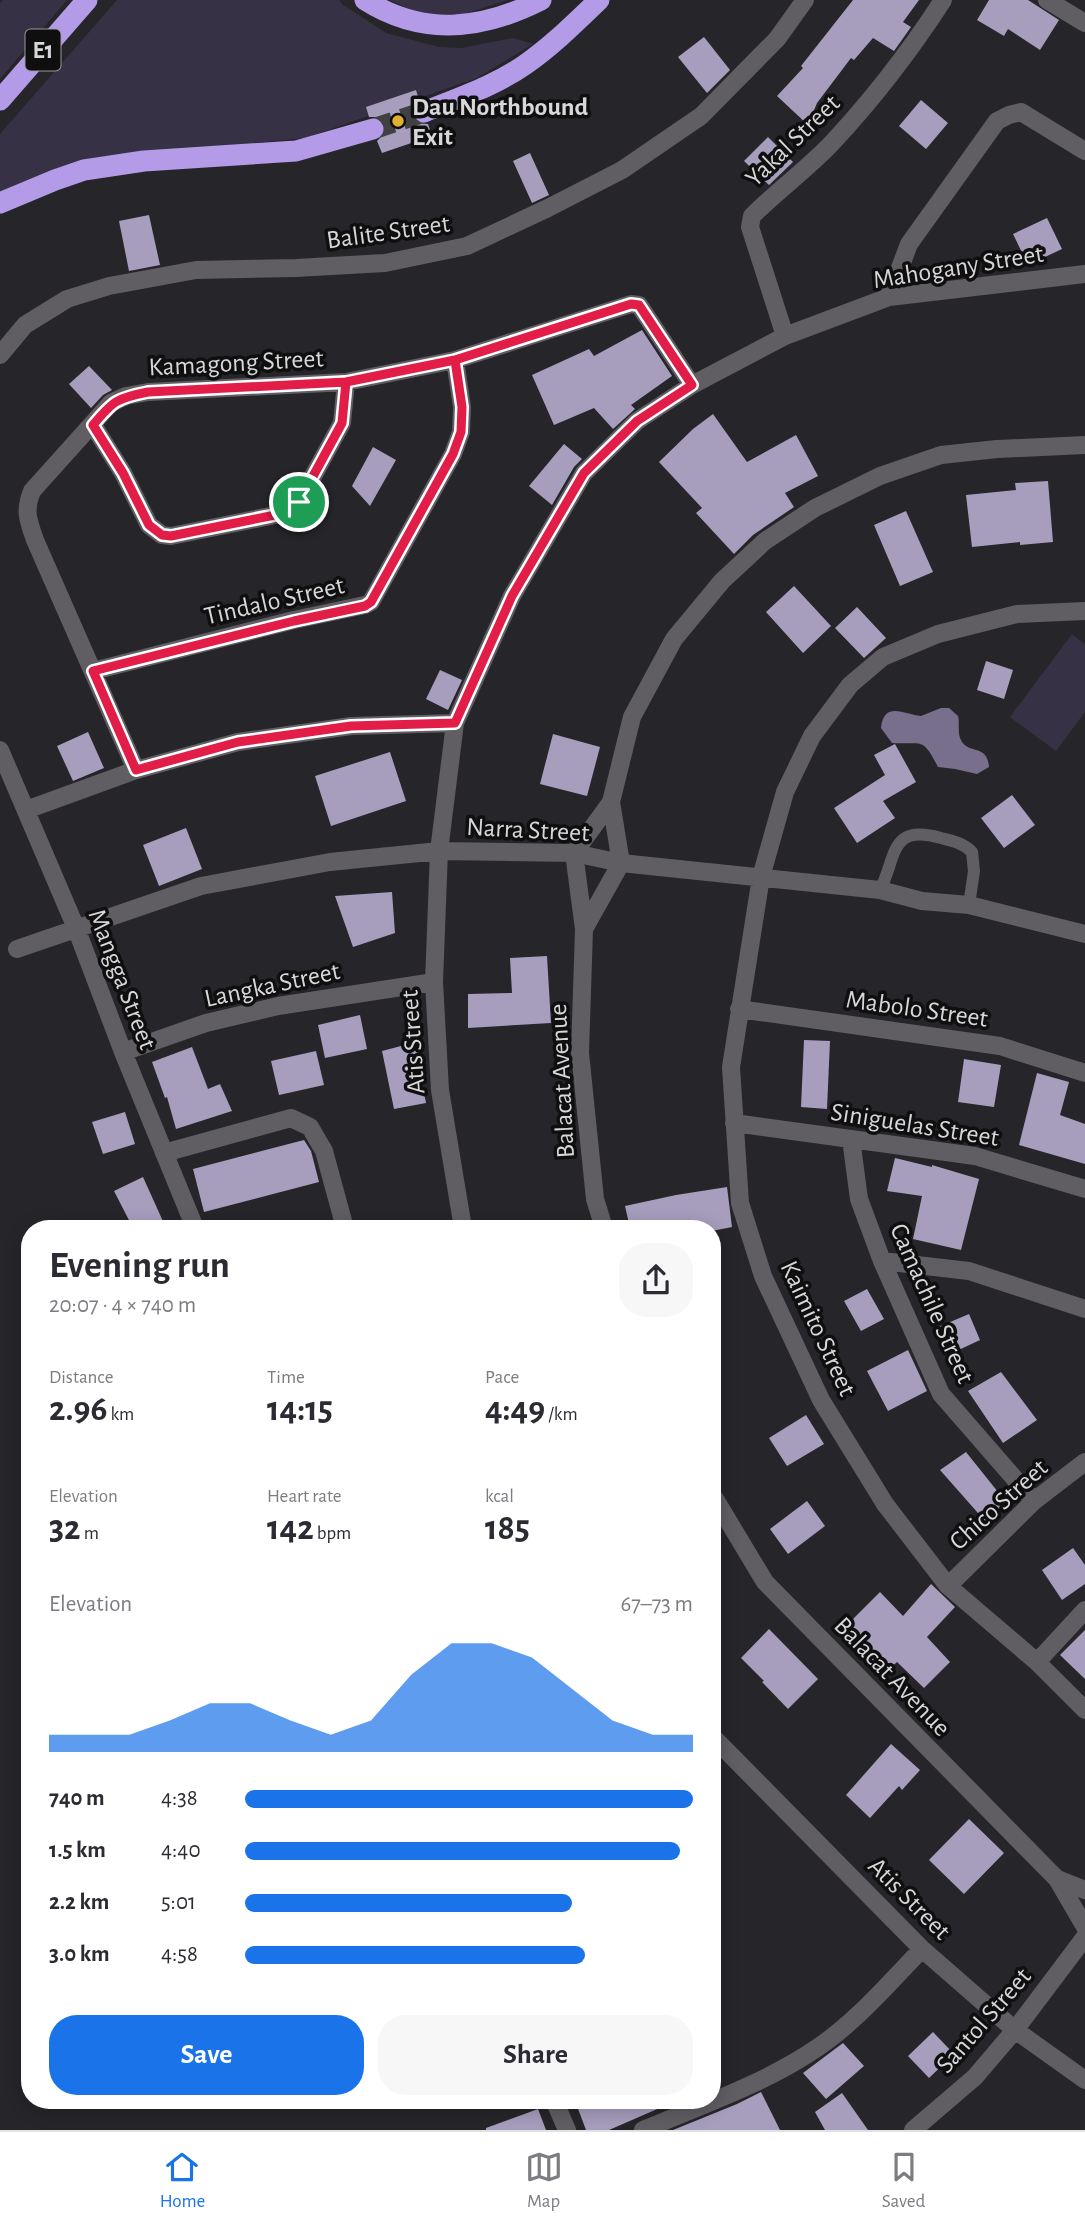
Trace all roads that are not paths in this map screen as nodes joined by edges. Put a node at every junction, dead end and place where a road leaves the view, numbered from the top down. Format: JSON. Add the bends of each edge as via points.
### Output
{"nodes":[{"id":1,"x":87,"y":0,"type":"edge"},
{"id":2,"x":365,"y":0,"type":"edge"},
{"id":3,"x":541,"y":0,"type":"edge"},
{"id":4,"x":599,"y":0,"type":"edge"},
{"id":5,"x":805,"y":0,"type":"edge"},
{"id":6,"x":943,"y":0,"type":"edge"},
{"id":7,"x":1047,"y":0,"type":"edge"},
{"id":8,"x":1085,"y":23,"type":"edge"},
{"id":9,"x":0,"y":100,"type":"edge"},
{"id":10,"x":424,"y":112,"type":"tunnel mouth"},
{"id":11,"x":373,"y":130,"type":"tunnel mouth"},
{"id":12,"x":1085,"y":151,"type":"edge"},
{"id":13,"x":0,"y":203,"type":"edge"},
{"id":14,"x":1085,"y":274,"type":"edge"},
{"id":15,"x":889,"y":297,"type":"junction"},
{"id":16,"x":785,"y":336,"type":"junction"},
{"id":17,"x":0,"y":355,"type":"edge"},
{"id":18,"x":455,"y":360,"type":"junction"},
{"id":19,"x":346,"y":382,"type":"junction"},
{"id":20,"x":692,"y":385,"type":"junction"},
{"id":21,"x":93,"y":425,"type":"junction"},
{"id":22,"x":1085,"y":445,"type":"edge"},
{"id":23,"x":1085,"y":611,"type":"edge"},
{"id":24,"x":93,"y":671,"type":"junction"},
{"id":25,"x":455,"y":723,"type":"junction"},
{"id":26,"x":0,"y":750,"type":"edge"},
{"id":27,"x":136,"y":770,"type":"junction"},
{"id":28,"x":611,"y":802,"type":"junction"},
{"id":29,"x":26,"y":810,"type":"junction"},
{"id":30,"x":439,"y":851,"type":"junction"},
{"id":31,"x":574,"y":853,"type":"junction"},
{"id":32,"x":621,"y":863,"type":"junction"},
{"id":33,"x":761,"y":877,"type":"junction"},
{"id":34,"x":880,"y":890,"type":"junction"},
{"id":35,"x":969,"y":905,"type":"junction"},
{"id":36,"x":76,"y":928,"type":"junction"},
{"id":37,"x":584,"y":929,"type":"junction"},
{"id":38,"x":1085,"y":934,"type":"edge"},
{"id":39,"x":17,"y":949,"type":"dead end"},
{"id":40,"x":434,"y":982,"type":"junction"},
{"id":41,"x":739,"y":1009,"type":"junction"},
{"id":42,"x":123,"y":1052,"type":"junction"},
{"id":43,"x":1085,"y":1073,"type":"edge"},
{"id":44,"x":734,"y":1123,"type":"junction"},
{"id":45,"x":850,"y":1139,"type":"junction"},
{"id":46,"x":164,"y":1153,"type":"junction"},
{"id":47,"x":1085,"y":1189,"type":"edge"},
{"id":48,"x":192,"y":1220,"type":"edge"},
{"id":49,"x":343,"y":1220,"type":"edge"},
{"id":50,"x":462,"y":1220,"type":"edge"},
{"id":51,"x":602,"y":1220,"type":"edge"},
{"id":52,"x":882,"y":1261,"type":"junction"},
{"id":53,"x":1085,"y":1310,"type":"edge"},
{"id":54,"x":1085,"y":1462,"type":"edge"},
{"id":55,"x":1034,"y":1501,"type":"junction"},
{"id":56,"x":721,"y":1509,"type":"edge"},
{"id":57,"x":947,"y":1586,"type":"junction"},
{"id":58,"x":1085,"y":1610,"type":"edge"},
{"id":59,"x":1037,"y":1662,"type":"junction"},
{"id":60,"x":1085,"y":1710,"type":"edge"},
{"id":61,"x":721,"y":1745,"type":"edge"},
{"id":62,"x":1057,"y":1879,"type":"junction"},
{"id":63,"x":1085,"y":1890,"type":"edge"},
{"id":64,"x":1085,"y":1927,"type":"edge"},
{"id":65,"x":1085,"y":1937,"type":"edge"},
{"id":66,"x":922,"y":1949,"type":"junction"},
{"id":67,"x":1015,"y":2030,"type":"junction"},
{"id":68,"x":1085,"y":2080,"type":"edge"},
{"id":69,"x":721,"y":2097,"type":"edge"},
{"id":70,"x":558,"y":2109,"type":"edge"},
{"id":71,"x":692,"y":2109,"type":"edge"},
{"id":72,"x":566,"y":2130,"type":"edge"},
{"id":73,"x":643,"y":2130,"type":"edge"},
{"id":74,"x":913,"y":2130,"type":"edge"}],
"edges":[{"from":1,"to":9,"type":"highway","number":"E1"},
{"from":2,"to":3,"type":"highway","via":[[414,22],[453,26],[490,21]]},
{"from":4,"to":10,"type":"highway","via":[[561,38],[524,65],[490,85]]},
{"from":5,"to":17,"type":"street","name":"Balite Street","via":[[777,39],[701,116],[622,170],[467,246],[385,263],[196,270],[110,286],[67,299],[25,325]]},
{"from":6,"to":16,"type":"street","name":"Yakal Street","via":[[862,109],[829,146],[752,216],[750,227]]},
{"from":7,"to":8,"type":"street"},
{"from":11,"to":13,"type":"highway","via":[[296,151],[144,161],[84,170]]},
{"from":12,"to":15,"type":"street","via":[[1021,112],[997,121],[909,244]]},
{"from":14,"to":15,"type":"street","name":"Mahogany Street"},
{"from":15,"to":16,"type":"street","name":"Mahogany Street"},
{"from":16,"to":20,"type":"street","name":"Mahogany Street"},
{"from":18,"to":19,"type":"street","name":"Kamagong Street"},
{"from":18,"to":20,"type":"street","name":"Kamagong Street","via":[[631,304],[639,305]]},
{"from":18,"to":24,"type":"street","name":"Tindalo Street","via":[[461,432],[371,602]]},
{"from":19,"to":21,"type":"street","name":"Kamagong Street","via":[[148,392],[111,403]]},
{"from":19,"to":21,"type":"street","via":[[342,423],[299,502],[280,514],[171,536],[149,525]]},
{"from":20,"to":25,"type":"street","name":"Mahogany Street","via":[[637,421],[584,473],[512,596]]},
{"from":21,"to":24,"type":"street","name":"Kamagong Street","via":[[32,491],[26,504],[35,540]]},
{"from":22,"to":28,"type":"street","via":[[941,455],[815,508],[765,541],[722,581],[674,639],[632,717]]},
{"from":23,"to":33,"type":"street","name":"Kaimito Street","via":[[1017,614],[938,634],[883,657],[850,685],[812,736],[785,792]]},
{"from":24,"to":27,"type":"street","name":"Kamagong Street"},
{"from":25,"to":27,"type":"street","via":[[351,726],[238,742]]},
{"from":25,"to":30,"type":"street","name":"Mahogany Street"},
{"from":26,"to":29,"type":"street","name":"Mangga Street"},
{"from":27,"to":29,"type":"street"},
{"from":28,"to":31,"type":"street"},
{"from":28,"to":32,"type":"street"},
{"from":29,"to":36,"type":"street","name":"Mangga Street"},
{"from":30,"to":31,"type":"street","name":"Narra Street"},
{"from":30,"to":36,"type":"street","name":"Narra Street","via":[[330,862],[201,886]]},
{"from":30,"to":40,"type":"street","name":"Atis Street"},
{"from":31,"to":32,"type":"street","name":"Narra Street"},
{"from":31,"to":37,"type":"street","name":"Balacat Avenue"},
{"from":32,"to":33,"type":"street","name":"Narra Street"},
{"from":32,"to":37,"type":"street","name":"Balacat Avenue"},
{"from":33,"to":34,"type":"street","name":"Narra Street"},
{"from":33,"to":41,"type":"street","name":"Kaimito Street"},
{"from":34,"to":35,"type":"street","name":"Narra Street","via":[[922,901]]},
{"from":34,"to":35,"type":"lane","via":[[893,852],[905,838],[922,833],[961,844],[972,852]]},
{"from":35,"to":38,"type":"street","name":"Narra Street"},
{"from":36,"to":39,"type":"street","name":"Narra Street"},
{"from":36,"to":42,"type":"street","name":"Mangga Street"},
{"from":37,"to":51,"type":"street","name":"Balacat Avenue","via":[[580,1053],[595,1199]]},
{"from":40,"to":42,"type":"street","name":"Langka Street","via":[[278,1006],[206,1023]]},
{"from":40,"to":50,"type":"street","name":"Atis Street","via":[[440,1090]]},
{"from":41,"to":43,"type":"street","name":"Mabolo Street","via":[[999,1046]]},
{"from":41,"to":44,"type":"street","name":"Kaimito Street","via":[[730,1067]]},
{"from":42,"to":46,"type":"street","name":"Mangga Street"},
{"from":44,"to":45,"type":"street","name":"Siniguelas Street"},
{"from":44,"to":57,"type":"street","name":"Kaimito Street","via":[[740,1203],[769,1288],[821,1400],[885,1504]]},
{"from":45,"to":47,"type":"street","name":"Siniguelas Street","via":[[975,1156]]},
{"from":45,"to":52,"type":"street","name":"Camachile Street","via":[[859,1199]]},
{"from":46,"to":48,"type":"street","name":"Mangga Street"},
{"from":46,"to":49,"type":"street","via":[[291,1118],[310,1127],[324,1150]]},
{"from":52,"to":53,"type":"street","via":[[969,1271]]},
{"from":52,"to":55,"type":"street","name":"Camachile Street","via":[[941,1394]]},
{"from":54,"to":55,"type":"street","name":"Chico Street"},
{"from":55,"to":57,"type":"street","name":"Chico Street"},
{"from":56,"to":62,"type":"street","name":"Balacat Avenue","via":[[765,1582]]},
{"from":57,"to":59,"type":"street","name":"Kaimito Street"},
{"from":58,"to":59,"type":"street"},
{"from":59,"to":60,"type":"street","name":"Kaimito Street"},
{"from":61,"to":66,"type":"street","name":"Atis Street"},
{"from":62,"to":63,"type":"street","name":"Balacat Avenue"},
{"from":62,"to":64,"type":"street","name":"Balacat Avenue"},
{"from":65,"to":67,"type":"street","name":"Santol Street"},
{"from":66,"to":67,"type":"street","name":"Atis Street"},
{"from":66,"to":69,"type":"street","via":[[859,2014],[819,2047],[779,2072]]},
{"from":67,"to":68,"type":"street","name":"Atis Street"},
{"from":67,"to":74,"type":"street","name":"Santol Street","via":[[975,2077]]},
{"from":70,"to":72,"type":"street"},
{"from":71,"to":73,"type":"street"}]}
